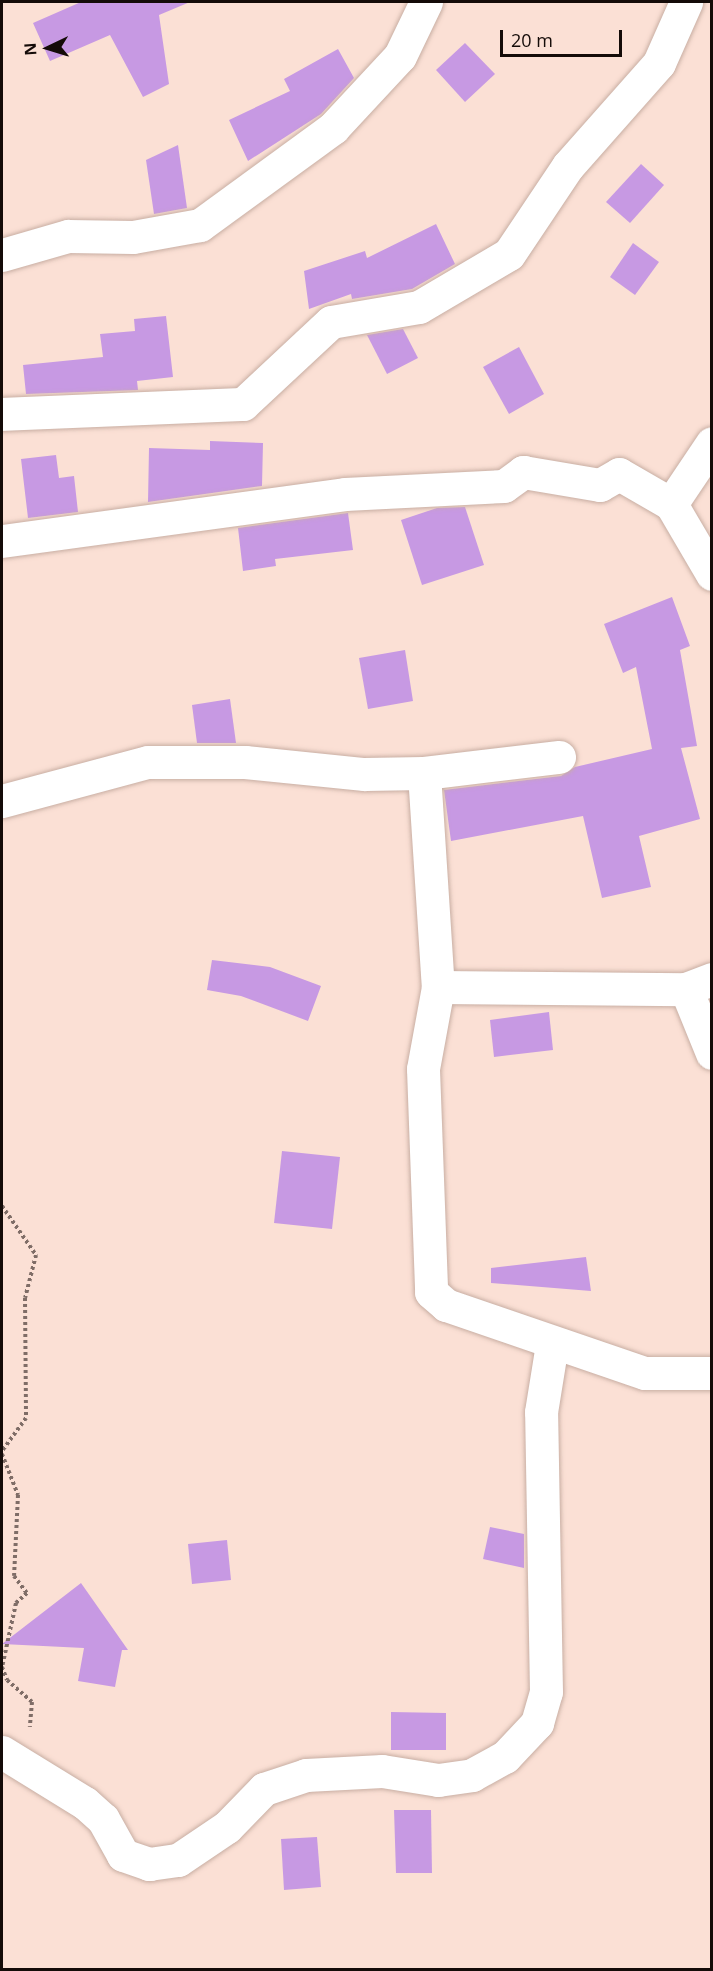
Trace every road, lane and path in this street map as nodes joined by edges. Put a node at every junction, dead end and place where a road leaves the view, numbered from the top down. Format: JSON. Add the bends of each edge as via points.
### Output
{"nodes":[{"id":1,"x":426,"y":2,"type":"edge"},
{"id":2,"x":686,"y":2,"type":"edge"},
{"id":3,"x":2,"y":255,"type":"edge"},
{"id":4,"x":2,"y":414,"type":"edge"},
{"id":5,"x":711,"y":443,"type":"edge"},
{"id":6,"x":671,"y":504,"type":"junction"},
{"id":7,"x":2,"y":541,"type":"edge"},
{"id":8,"x":711,"y":574,"type":"edge"},
{"id":9,"x":560,"y":757,"type":"dead end"},
{"id":10,"x":424,"y":773,"type":"junction"},
{"id":11,"x":2,"y":801,"type":"edge"},
{"id":12,"x":699,"y":984,"type":"edge"},
{"id":13,"x":438,"y":987,"type":"junction"},
{"id":14,"x":711,"y":1053,"type":"edge"},
{"id":15,"x":2,"y":1206,"type":"edge"},
{"id":16,"x":552,"y":1344,"type":"junction"},
{"id":17,"x":711,"y":1373,"type":"edge"},
{"id":18,"x":2,"y":1453,"type":"edge"},
{"id":19,"x":15,"y":1757,"type":"edge"}],
"edges":[{"from":1,"to":3,"type":"street","via":[[400,57],[333,128],[200,225],[133,237],[68,237]]},
{"from":2,"to":4,"type":"street","via":[[659,63],[568,166],[509,254],[419,307],[331,322],[243,404]]},
{"from":5,"to":6,"type":"street"},
{"from":6,"to":7,"type":"street","via":[[620,474],[600,485],[523,472],[504,486],[345,494]]},
{"from":6,"to":8,"type":"street"},
{"from":9,"to":10,"type":"street"},
{"from":10,"to":11,"type":"street","via":[[161,761]]},
{"from":10,"to":13,"type":"street"},
{"from":12,"to":13,"type":"street"},
{"from":12,"to":14,"type":"street"},
{"from":13,"to":16,"type":"street","via":[[423,1069],[431,1292],[446,1305]]},
{"from":15,"to":18,"type":"path","via":[[36,1255],[26,1298],[26,1418]]},
{"from":16,"to":17,"type":"street","via":[[645,1373]]},
{"from":16,"to":19,"type":"street","via":[[541,1413],[546,1692],[537,1723],[505,1757],[472,1774],[438,1780],[382,1772],[306,1775],[264,1789],[227,1827],[178,1860],[149,1864],[123,1855],[104,1819]]},
{"from":18,"to":19,"type":"path","via":[[18,1495],[14,1576],[27,1593],[16,1603],[2,1667],[7,1680],[32,1702]]}]}
